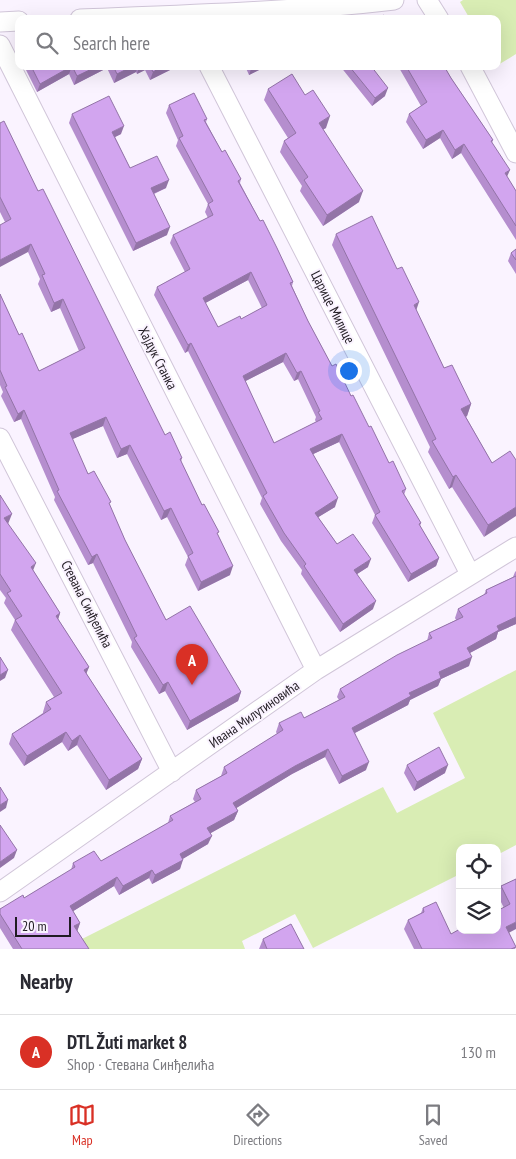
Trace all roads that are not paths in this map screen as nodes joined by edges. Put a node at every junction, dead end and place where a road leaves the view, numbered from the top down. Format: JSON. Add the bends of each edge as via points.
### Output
{"nodes":[{"id":1,"x":394,"y":0,"type":"edge"},
{"id":2,"x":427,"y":0,"type":"edge"},
{"id":3,"x":211,"y":15,"type":"edge"},
{"id":4,"x":436,"y":15,"type":"edge"},
{"id":5,"x":15,"y":21,"type":"edge"},
{"id":6,"x":0,"y":22,"type":"edge"},
{"id":7,"x":0,"y":45,"type":"edge"},
{"id":8,"x":211,"y":70,"type":"edge"},
{"id":9,"x":472,"y":70,"type":"edge"},
{"id":10,"x":516,"y":153,"type":"edge"},
{"id":11,"x":0,"y":438,"type":"edge"},
{"id":12,"x":516,"y":547,"type":"edge"},
{"id":13,"x":470,"y":574,"type":"junction"},
{"id":14,"x":316,"y":670,"type":"junction"},
{"id":15,"x":172,"y":772,"type":"junction"},
{"id":16,"x":0,"y":892,"type":"edge"}],
"edges":[{"from":1,"to":3,"type":"street"},
{"from":2,"to":4,"type":"street"},
{"from":5,"to":6,"type":"street"},
{"from":7,"to":14,"type":"street","name":"Хајдук Станка"},
{"from":8,"to":13,"type":"street","name":"Царице Милице"},
{"from":9,"to":10,"type":"street"},
{"from":11,"to":15,"type":"street","name":"Стевана Синђелића"},
{"from":12,"to":13,"type":"street","name":"Ивана Милутиновића"},
{"from":13,"to":14,"type":"street","name":"Ивана Милутиновића"},
{"from":14,"to":15,"type":"street","name":"Ивана Милутиновића"},
{"from":15,"to":16,"type":"street","name":"Ивана Милутиновића"}]}
